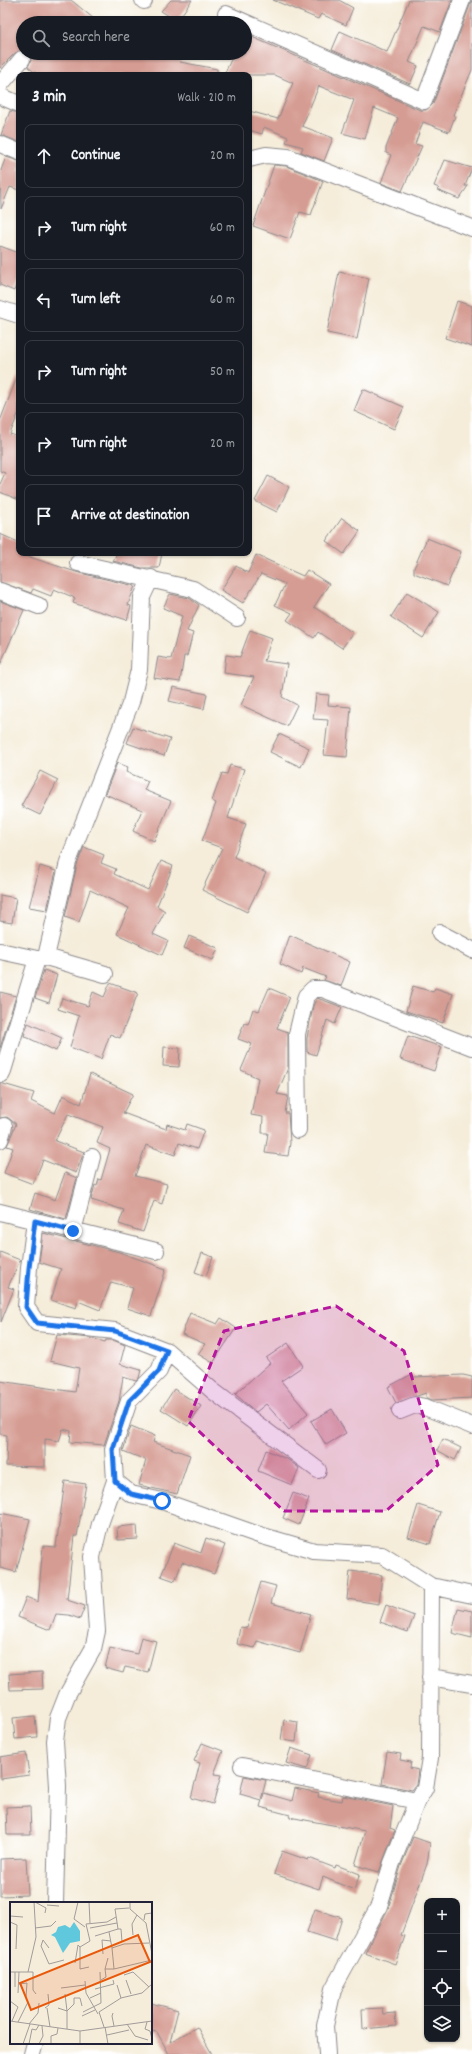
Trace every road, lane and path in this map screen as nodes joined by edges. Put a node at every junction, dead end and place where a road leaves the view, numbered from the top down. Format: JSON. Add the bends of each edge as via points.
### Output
{"nodes":[{"id":1,"x":462,"y":0,"type":"edge"},
{"id":2,"x":226,"y":14,"type":"dead end"},
{"id":3,"x":231,"y":16,"type":"edge"},
{"id":4,"x":252,"y":25,"type":"edge"},
{"id":5,"x":21,"y":60,"type":"edge"},
{"id":6,"x":0,"y":85,"type":"edge"},
{"id":7,"x":0,"y":96,"type":"edge"},
{"id":8,"x":16,"y":103,"type":"edge"},
{"id":9,"x":0,"y":144,"type":"edge"},
{"id":10,"x":16,"y":151,"type":"edge"},
{"id":11,"x":252,"y":158,"type":"edge"},
{"id":12,"x":472,"y":228,"type":"edge"},
{"id":13,"x":0,"y":309,"type":"edge"},
{"id":14,"x":16,"y":314,"type":"edge"},
{"id":15,"x":78,"y":563,"type":"dead end"},
{"id":16,"x":151,"y":578,"type":"junction"},
{"id":17,"x":0,"y":591,"type":"edge"},
{"id":18,"x":39,"y":606,"type":"dead end"},
{"id":19,"x":237,"y":618,"type":"dead end"},
{"id":20,"x":440,"y":933,"type":"dead end"},
{"id":21,"x":472,"y":950,"type":"edge"},
{"id":22,"x":0,"y":951,"type":"edge"},
{"id":23,"x":42,"y":958,"type":"junction"},
{"id":24,"x":105,"y":974,"type":"dead end"},
{"id":25,"x":472,"y":1047,"type":"edge"},
{"id":26,"x":2,"y":1074,"type":"dead end"},
{"id":27,"x":298,"y":1130,"type":"dead end"},
{"id":28,"x":92,"y":1157,"type":"dead end"},
{"id":29,"x":0,"y":1212,"type":"edge"},
{"id":30,"x":35,"y":1221,"type":"junction"},
{"id":31,"x":73,"y":1231,"type":"junction"},
{"id":32,"x":156,"y":1251,"type":"dead end"},
{"id":33,"x":167,"y":1350,"type":"junction"},
{"id":34,"x":400,"y":1411,"type":"dead end"},
{"id":35,"x":472,"y":1426,"type":"edge"},
{"id":36,"x":318,"y":1470,"type":"dead end"},
{"id":37,"x":115,"y":1481,"type":"junction"},
{"id":38,"x":431,"y":1586,"type":"junction"},
{"id":39,"x":472,"y":1595,"type":"edge"},
{"id":40,"x":430,"y":1677,"type":"junction"},
{"id":41,"x":472,"y":1684,"type":"edge"},
{"id":42,"x":242,"y":1766,"type":"dead end"},
{"id":43,"x":418,"y":1801,"type":"junction"},
{"id":44,"x":55,"y":1902,"type":"edge"},
{"id":45,"x":35,"y":2044,"type":"edge"},
{"id":46,"x":32,"y":2054,"type":"edge"},
{"id":47,"x":327,"y":2054,"type":"edge"}],
"edges":[{"from":1,"to":4,"type":"street","via":[[424,101]]},
{"from":2,"to":3,"type":"street"},
{"from":5,"to":6,"type":"street"},
{"from":7,"to":8,"type":"street"},
{"from":9,"to":10,"type":"street"},
{"from":11,"to":12,"type":"street","via":[[266,155],[288,157]]},
{"from":13,"to":14,"type":"street"},
{"from":15,"to":16,"type":"street"},
{"from":16,"to":19,"type":"street","via":[[192,589]]},
{"from":16,"to":23,"type":"street","via":[[142,597],[139,670],[131,702],[68,862]]},
{"from":17,"to":18,"type":"street"},
{"from":20,"to":21,"type":"street"},
{"from":22,"to":23,"type":"street"},
{"from":23,"to":24,"type":"street"},
{"from":23,"to":26,"type":"street"},
{"from":25,"to":27,"type":"street","via":[[330,992],[313,989],[306,996],[297,1034]]},
{"from":28,"to":31,"type":"street"},
{"from":29,"to":30,"type":"street"},
{"from":30,"to":31,"type":"street"},
{"from":30,"to":33,"type":"street","via":[[26,1307],[37,1323],[115,1331]]},
{"from":31,"to":32,"type":"street"},
{"from":33,"to":36,"type":"street","via":[[213,1391]]},
{"from":33,"to":37,"type":"street","via":[[159,1371],[129,1401],[113,1449]]},
{"from":34,"to":35,"type":"street","via":[[415,1405],[425,1407]]},
{"from":37,"to":38,"type":"street","via":[[131,1494],[162,1501],[314,1551],[382,1555]]},
{"from":37,"to":44,"type":"street","via":[[92,1556],[97,1631],[93,1649],[67,1695],[57,1726]]},
{"from":38,"to":39,"type":"street"},
{"from":38,"to":40,"type":"street"},
{"from":40,"to":41,"type":"street"},
{"from":40,"to":43,"type":"street","via":[[430,1758],[425,1788]]},
{"from":42,"to":43,"type":"street"},
{"from":43,"to":47,"type":"street","via":[[392,1863],[379,1906],[333,1989],[325,2026]]},
{"from":45,"to":46,"type":"street"}]}
